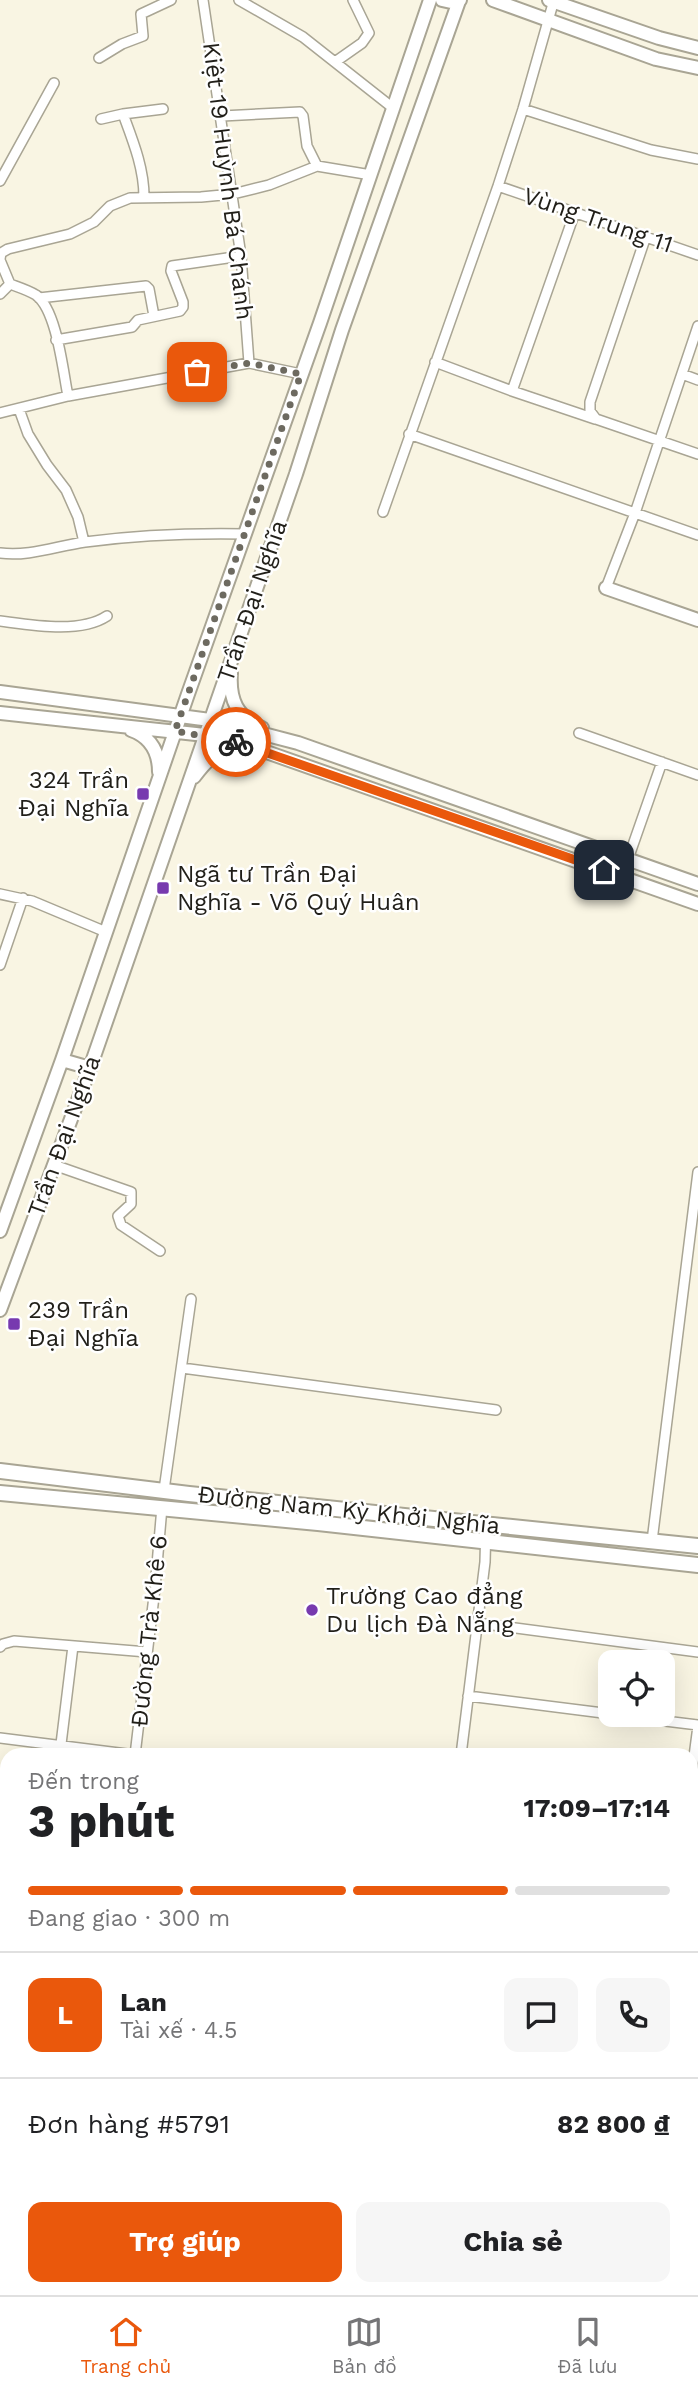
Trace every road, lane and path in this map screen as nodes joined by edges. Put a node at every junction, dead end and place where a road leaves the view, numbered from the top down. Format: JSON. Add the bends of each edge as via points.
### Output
{"nodes":[{"id":1,"x":171,"y":0,"type":"edge"},
{"id":2,"x":204,"y":0,"type":"edge"},
{"id":3,"x":239,"y":0,"type":"edge"},
{"id":4,"x":353,"y":0,"type":"edge"},
{"id":5,"x":430,"y":0,"type":"edge"},
{"id":6,"x":442,"y":0,"type":"edge"},
{"id":7,"x":459,"y":0,"type":"edge"},
{"id":8,"x":493,"y":0,"type":"edge"},
{"id":9,"x":552,"y":1,"type":"edge"},
{"id":10,"x":547,"y":20,"type":"junction"},
{"id":11,"x":698,"y":48,"type":"edge"},
{"id":12,"x":99,"y":58,"type":"dead end"},
{"id":13,"x":335,"y":62,"type":"junction"},
{"id":14,"x":698,"y":68,"type":"edge"},
{"id":15,"x":54,"y":83,"type":"dead end"},
{"id":16,"x":393,"y":108,"type":"junction"},
{"id":17,"x":163,"y":109,"type":"dead end"},
{"id":18,"x":523,"y":109,"type":"junction"},
{"id":19,"x":123,"y":114,"type":"junction"},
{"id":20,"x":222,"y":116,"type":"junction"},
{"id":21,"x":101,"y":119,"type":"dead end"},
{"id":22,"x":698,"y":159,"type":"edge"},
{"id":23,"x":317,"y":166,"type":"junction"},
{"id":24,"x":371,"y":175,"type":"junction"},
{"id":25,"x":0,"y":181,"type":"edge"},
{"id":26,"x":498,"y":186,"type":"junction"},
{"id":27,"x":233,"y":194,"type":"junction"},
{"id":28,"x":144,"y":197,"type":"junction"},
{"id":29,"x":575,"y":212,"type":"junction"},
{"id":30,"x":646,"y":236,"type":"junction"},
{"id":31,"x":698,"y":255,"type":"edge"},
{"id":32,"x":241,"y":257,"type":"junction"},
{"id":33,"x":0,"y":259,"type":"edge"},
{"id":34,"x":10,"y":284,"type":"junction"},
{"id":35,"x":0,"y":293,"type":"edge"},
{"id":36,"x":38,"y":298,"type":"junction"},
{"id":37,"x":154,"y":316,"type":"junction"},
{"id":38,"x":320,"y":323,"type":"junction"},
{"id":39,"x":698,"y":326,"type":"edge"},
{"id":40,"x":342,"y":330,"type":"junction"},
{"id":41,"x":56,"y":340,"type":"junction"},
{"id":42,"x":435,"y":362,"type":"junction"},
{"id":43,"x":249,"y":363,"type":"junction"},
{"id":44,"x":301,"y":374,"type":"junction"},
{"id":45,"x":682,"y":374,"type":"junction"},
{"id":46,"x":698,"y":380,"type":"edge"},
{"id":47,"x":512,"y":391,"type":"junction"},
{"id":48,"x":68,"y":396,"type":"junction"},
{"id":49,"x":19,"y":409,"type":"junction"},
{"id":50,"x":0,"y":413,"type":"edge"},
{"id":51,"x":596,"y":419,"type":"junction"},
{"id":52,"x":409,"y":434,"type":"junction"},
{"id":53,"x":658,"y":441,"type":"junction"},
{"id":54,"x":698,"y":454,"type":"edge"},
{"id":55,"x":383,"y":512,"type":"dead end"},
{"id":56,"x":635,"y":513,"type":"junction"},
{"id":57,"x":246,"y":534,"type":"junction"},
{"id":58,"x":698,"y":535,"type":"edge"},
{"id":59,"x":84,"y":542,"type":"junction"},
{"id":60,"x":0,"y":553,"type":"edge"},
{"id":61,"x":606,"y":588,"type":"joint"},
{"id":62,"x":107,"y":616,"type":"dead end"},
{"id":63,"x":698,"y":620,"type":"edge"},
{"id":64,"x":0,"y":621,"type":"edge"},
{"id":65,"x":234,"y":651,"type":"junction"},
{"id":66,"x":0,"y":692,"type":"edge"},
{"id":67,"x":0,"y":713,"type":"edge"},
{"id":68,"x":181,"y":716,"type":"junction"},
{"id":69,"x":210,"y":720,"type":"junction"},
{"id":70,"x":121,"y":727,"type":"junction"},
{"id":71,"x":175,"y":731,"type":"junction"},
{"id":72,"x":579,"y":733,"type":"dead end"},
{"id":73,"x":205,"y":735,"type":"junction"},
{"id":74,"x":298,"y":743,"type":"junction"},
{"id":75,"x":258,"y":749,"type":"junction"},
{"id":76,"x":662,"y":762,"type":"junction"},
{"id":77,"x":698,"y":775,"type":"edge"},
{"id":78,"x":158,"y":781,"type":"junction"},
{"id":79,"x":188,"y":786,"type":"junction"},
{"id":80,"x":628,"y":859,"type":"junction"},
{"id":81,"x":622,"y":877,"type":"junction"},
{"id":82,"x":698,"y":884,"type":"edge"},
{"id":83,"x":0,"y":894,"type":"edge"},
{"id":84,"x":23,"y":898,"type":"junction"},
{"id":85,"x":698,"y":904,"type":"edge"},
{"id":86,"x":106,"y":932,"type":"junction"},
{"id":87,"x":0,"y":965,"type":"edge"},
{"id":88,"x":62,"y":1060,"type":"junction"},
{"id":89,"x":90,"y":1068,"type":"junction"},
{"id":90,"x":54,"y":1165,"type":"junction"},
{"id":91,"x":698,"y":1172,"type":"edge"},
{"id":92,"x":0,"y":1231,"type":"edge"},
{"id":93,"x":160,"y":1251,"type":"dead end"},
{"id":94,"x":191,"y":1299,"type":"dead end"},
{"id":95,"x":0,"y":1310,"type":"edge"},
{"id":96,"x":182,"y":1368,"type":"junction"},
{"id":97,"x":496,"y":1410,"type":"dead end"},
{"id":98,"x":0,"y":1471,"type":"edge"},
{"id":99,"x":164,"y":1490,"type":"junction"},
{"id":100,"x":0,"y":1493,"type":"edge"},
{"id":101,"x":162,"y":1507,"type":"junction"},
{"id":102,"x":486,"y":1524,"type":"junction"},
{"id":103,"x":652,"y":1541,"type":"junction"},
{"id":104,"x":485,"y":1542,"type":"junction"},
{"id":105,"x":698,"y":1546,"type":"edge"},
{"id":106,"x":698,"y":1565,"type":"edge"},
{"id":107,"x":477,"y":1623,"type":"junction"},
{"id":108,"x":73,"y":1646,"type":"junction"},
{"id":109,"x":0,"y":1647,"type":"edge"},
{"id":110,"x":148,"y":1652,"type":"junction"},
{"id":111,"x":698,"y":1652,"type":"edge"},
{"id":112,"x":468,"y":1696,"type":"junction"},
{"id":113,"x":598,"y":1712,"type":"edge"},
{"id":114,"x":675,"y":1723,"type":"edge"},
{"id":115,"x":698,"y":1726,"type":"edge"},
{"id":116,"x":0,"y":1738,"type":"edge"},
{"id":117,"x":61,"y":1744,"type":"junction"},
{"id":118,"x":88,"y":1748,"type":"edge"},
{"id":119,"x":136,"y":1748,"type":"edge"},
{"id":120,"x":462,"y":1748,"type":"edge"},
{"id":121,"x":695,"y":1748,"type":"edge"}],
"edges":[{"from":1,"to":12,"type":"street","via":[[141,14],[143,36]]},
{"from":2,"to":20,"type":"street","name":"Kiệt 19 Huỳnh Bá Chánh"},
{"from":3,"to":13,"type":"street","via":[[303,37]]},
{"from":4,"to":13,"type":"street","via":[[369,33]]},
{"from":5,"to":16,"type":"main road","name":"Trần Đại Nghĩa"},
{"from":6,"to":7,"type":"main road"},
{"from":7,"to":40,"type":"main road","name":"Trần Đại Nghĩa"},
{"from":8,"to":10,"type":"main road"},
{"from":9,"to":10,"type":"street"},
{"from":9,"to":11,"type":"main road"},
{"from":10,"to":14,"type":"main road","via":[[656,59]]},
{"from":10,"to":18,"type":"street"},
{"from":13,"to":16,"type":"street"},
{"from":15,"to":25,"type":"street"},
{"from":16,"to":24,"type":"main road","name":"Trần Đại Nghĩa"},
{"from":17,"to":19,"type":"street"},
{"from":18,"to":22,"type":"street","via":[[651,150]]},
{"from":18,"to":26,"type":"street"},
{"from":19,"to":21,"type":"street"},
{"from":19,"to":28,"type":"street","via":[[140,162]]},
{"from":20,"to":23,"type":"street","via":[[300,111],[307,146]]},
{"from":20,"to":27,"type":"street","name":"Kiệt 19 Huỳnh Bá Chánh"},
{"from":23,"to":24,"type":"street"},
{"from":23,"to":27,"type":"street"},
{"from":24,"to":38,"type":"main road","name":"Trần Đại Nghĩa"},
{"from":26,"to":29,"type":"street","name":"Vùng Trung 11"},
{"from":26,"to":42,"type":"street"},
{"from":27,"to":28,"type":"street"},
{"from":27,"to":32,"type":"street","name":"Kiệt 19 Huỳnh Bá Chánh"},
{"from":28,"to":33,"type":"street","via":[[110,206],[94,222],[70,234],[8,249]]},
{"from":29,"to":30,"type":"street","name":"Vùng Trung 11"},
{"from":29,"to":47,"type":"street"},
{"from":30,"to":31,"type":"street","name":"Vùng Trung 11"},
{"from":30,"to":51,"type":"street","via":[[590,402]]},
{"from":32,"to":37,"type":"street","via":[[172,266],[183,307]]},
{"from":32,"to":43,"type":"street","name":"Kiệt 19 Huỳnh Bá Chánh"},
{"from":33,"to":34,"type":"street"},
{"from":34,"to":35,"type":"street"},
{"from":34,"to":36,"type":"street"},
{"from":36,"to":37,"type":"street","via":[[146,286]]},
{"from":36,"to":41,"type":"street"},
{"from":37,"to":41,"type":"street","via":[[137,320],[132,327]]},
{"from":38,"to":40,"type":"main road"},
{"from":38,"to":44,"type":"main road","name":"Trần Đại Nghĩa"},
{"from":39,"to":45,"type":"street"},
{"from":40,"to":65,"type":"main road","name":"Trần Đại Nghĩa"},
{"from":41,"to":48,"type":"street"},
{"from":42,"to":47,"type":"street"},
{"from":42,"to":52,"type":"street"},
{"from":43,"to":44,"type":"street"},
{"from":43,"to":48,"type":"street"},
{"from":44,"to":57,"type":"main road","name":"Trần Đại Nghĩa"},
{"from":45,"to":46,"type":"street"},
{"from":45,"to":53,"type":"street"},
{"from":47,"to":51,"type":"street"},
{"from":48,"to":49,"type":"street"},
{"from":49,"to":50,"type":"street"},
{"from":49,"to":59,"type":"street","via":[[28,434],[66,490]]},
{"from":51,"to":53,"type":"street"},
{"from":52,"to":55,"type":"street"},
{"from":52,"to":56,"type":"street"},
{"from":53,"to":54,"type":"street"},
{"from":53,"to":56,"type":"street"},
{"from":56,"to":58,"type":"street"},
{"from":56,"to":61,"type":"street"},
{"from":57,"to":59,"type":"street","via":[[168,534]]},
{"from":57,"to":68,"type":"main road","name":"Trần Đại Nghĩa"},
{"from":59,"to":60,"type":"street","via":[[16,555]]},
{"from":61,"to":63,"type":"main road"},
{"from":62,"to":64,"type":"street","via":[[82,626]]},
{"from":65,"to":69,"type":"main road","name":"Trần Đại Nghĩa"},
{"from":65,"to":74,"type":"main road","via":[[230,687],[237,710],[255,725]]},
{"from":66,"to":68,"type":"main road"},
{"from":67,"to":70,"type":"main road"},
{"from":68,"to":69,"type":"main road"},
{"from":68,"to":71,"type":"main road","name":"Trần Đại Nghĩa"},
{"from":69,"to":73,"type":"main road","name":"Trần Đại Nghĩa"},
{"from":69,"to":74,"type":"main road"},
{"from":70,"to":71,"type":"main road"},
{"from":70,"to":78,"type":"main road","via":[[143,735],[153,746],[159,762]]},
{"from":71,"to":73,"type":"main road"},
{"from":71,"to":78,"type":"main road","name":"Trần Đại Nghĩa"},
{"from":72,"to":76,"type":"street"},
{"from":73,"to":75,"type":"main road"},
{"from":73,"to":79,"type":"main road","name":"Trần Đại Nghĩa"},
{"from":74,"to":80,"type":"main road"},
{"from":75,"to":79,"type":"main road","via":[[217,752]]},
{"from":75,"to":81,"type":"main road"},
{"from":76,"to":77,"type":"street"},
{"from":76,"to":80,"type":"street"},
{"from":78,"to":86,"type":"main road","name":"Trần Đại Nghĩa"},
{"from":79,"to":89,"type":"main road","name":"Trần Đại Nghĩa"},
{"from":80,"to":81,"type":"main road"},
{"from":80,"to":82,"type":"main road"},
{"from":81,"to":85,"type":"main road"},
{"from":83,"to":84,"type":"street"},
{"from":84,"to":86,"type":"street"},
{"from":84,"to":87,"type":"street"},
{"from":86,"to":88,"type":"main road","name":"Trần Đại Nghĩa"},
{"from":88,"to":89,"type":"main road"},
{"from":88,"to":92,"type":"main road","name":"Trần Đại Nghĩa"},
{"from":89,"to":90,"type":"main road","name":"Trần Đại Nghĩa"},
{"from":90,"to":93,"type":"street","via":[[131,1192],[131,1204],[118,1216],[121,1225]]},
{"from":90,"to":95,"type":"main road","name":"Trần Đại Nghĩa"},
{"from":91,"to":103,"type":"street"},
{"from":94,"to":96,"type":"street"},
{"from":96,"to":97,"type":"street"},
{"from":96,"to":99,"type":"street"},
{"from":98,"to":99,"type":"main road","name":"Đường Nam Kỳ Khởi Nghĩa"},
{"from":99,"to":101,"type":"main road"},
{"from":99,"to":102,"type":"main road","name":"Đường Nam Kỳ Khởi Nghĩa"},
{"from":100,"to":101,"type":"main road","name":"Đường Nam Kỳ Khởi Nghĩa"},
{"from":101,"to":104,"type":"main road","name":"Đường Nam Kỳ Khởi Nghĩa"},
{"from":101,"to":110,"type":"street","name":"Đường Trà Khê 6"},
{"from":102,"to":103,"type":"main road","name":"Đường Nam Kỳ Khởi Nghĩa"},
{"from":102,"to":104,"type":"street"},
{"from":103,"to":105,"type":"main road","name":"Đường Nam Kỳ Khởi Nghĩa"},
{"from":104,"to":106,"type":"main road","name":"Đường Nam Kỳ Khởi Nghĩa"},
{"from":104,"to":107,"type":"street"},
{"from":107,"to":111,"type":"street"},
{"from":107,"to":112,"type":"street"},
{"from":108,"to":109,"type":"street","via":[[15,1641]]},
{"from":108,"to":110,"type":"street"},
{"from":108,"to":117,"type":"street"},
{"from":110,"to":119,"type":"street","name":"Đường Trà Khê 6"},
{"from":112,"to":113,"type":"street"},
{"from":112,"to":120,"type":"street"},
{"from":114,"to":115,"type":"street"},
{"from":115,"to":121,"type":"street"},
{"from":116,"to":117,"type":"street"},
{"from":117,"to":118,"type":"street"}]}
